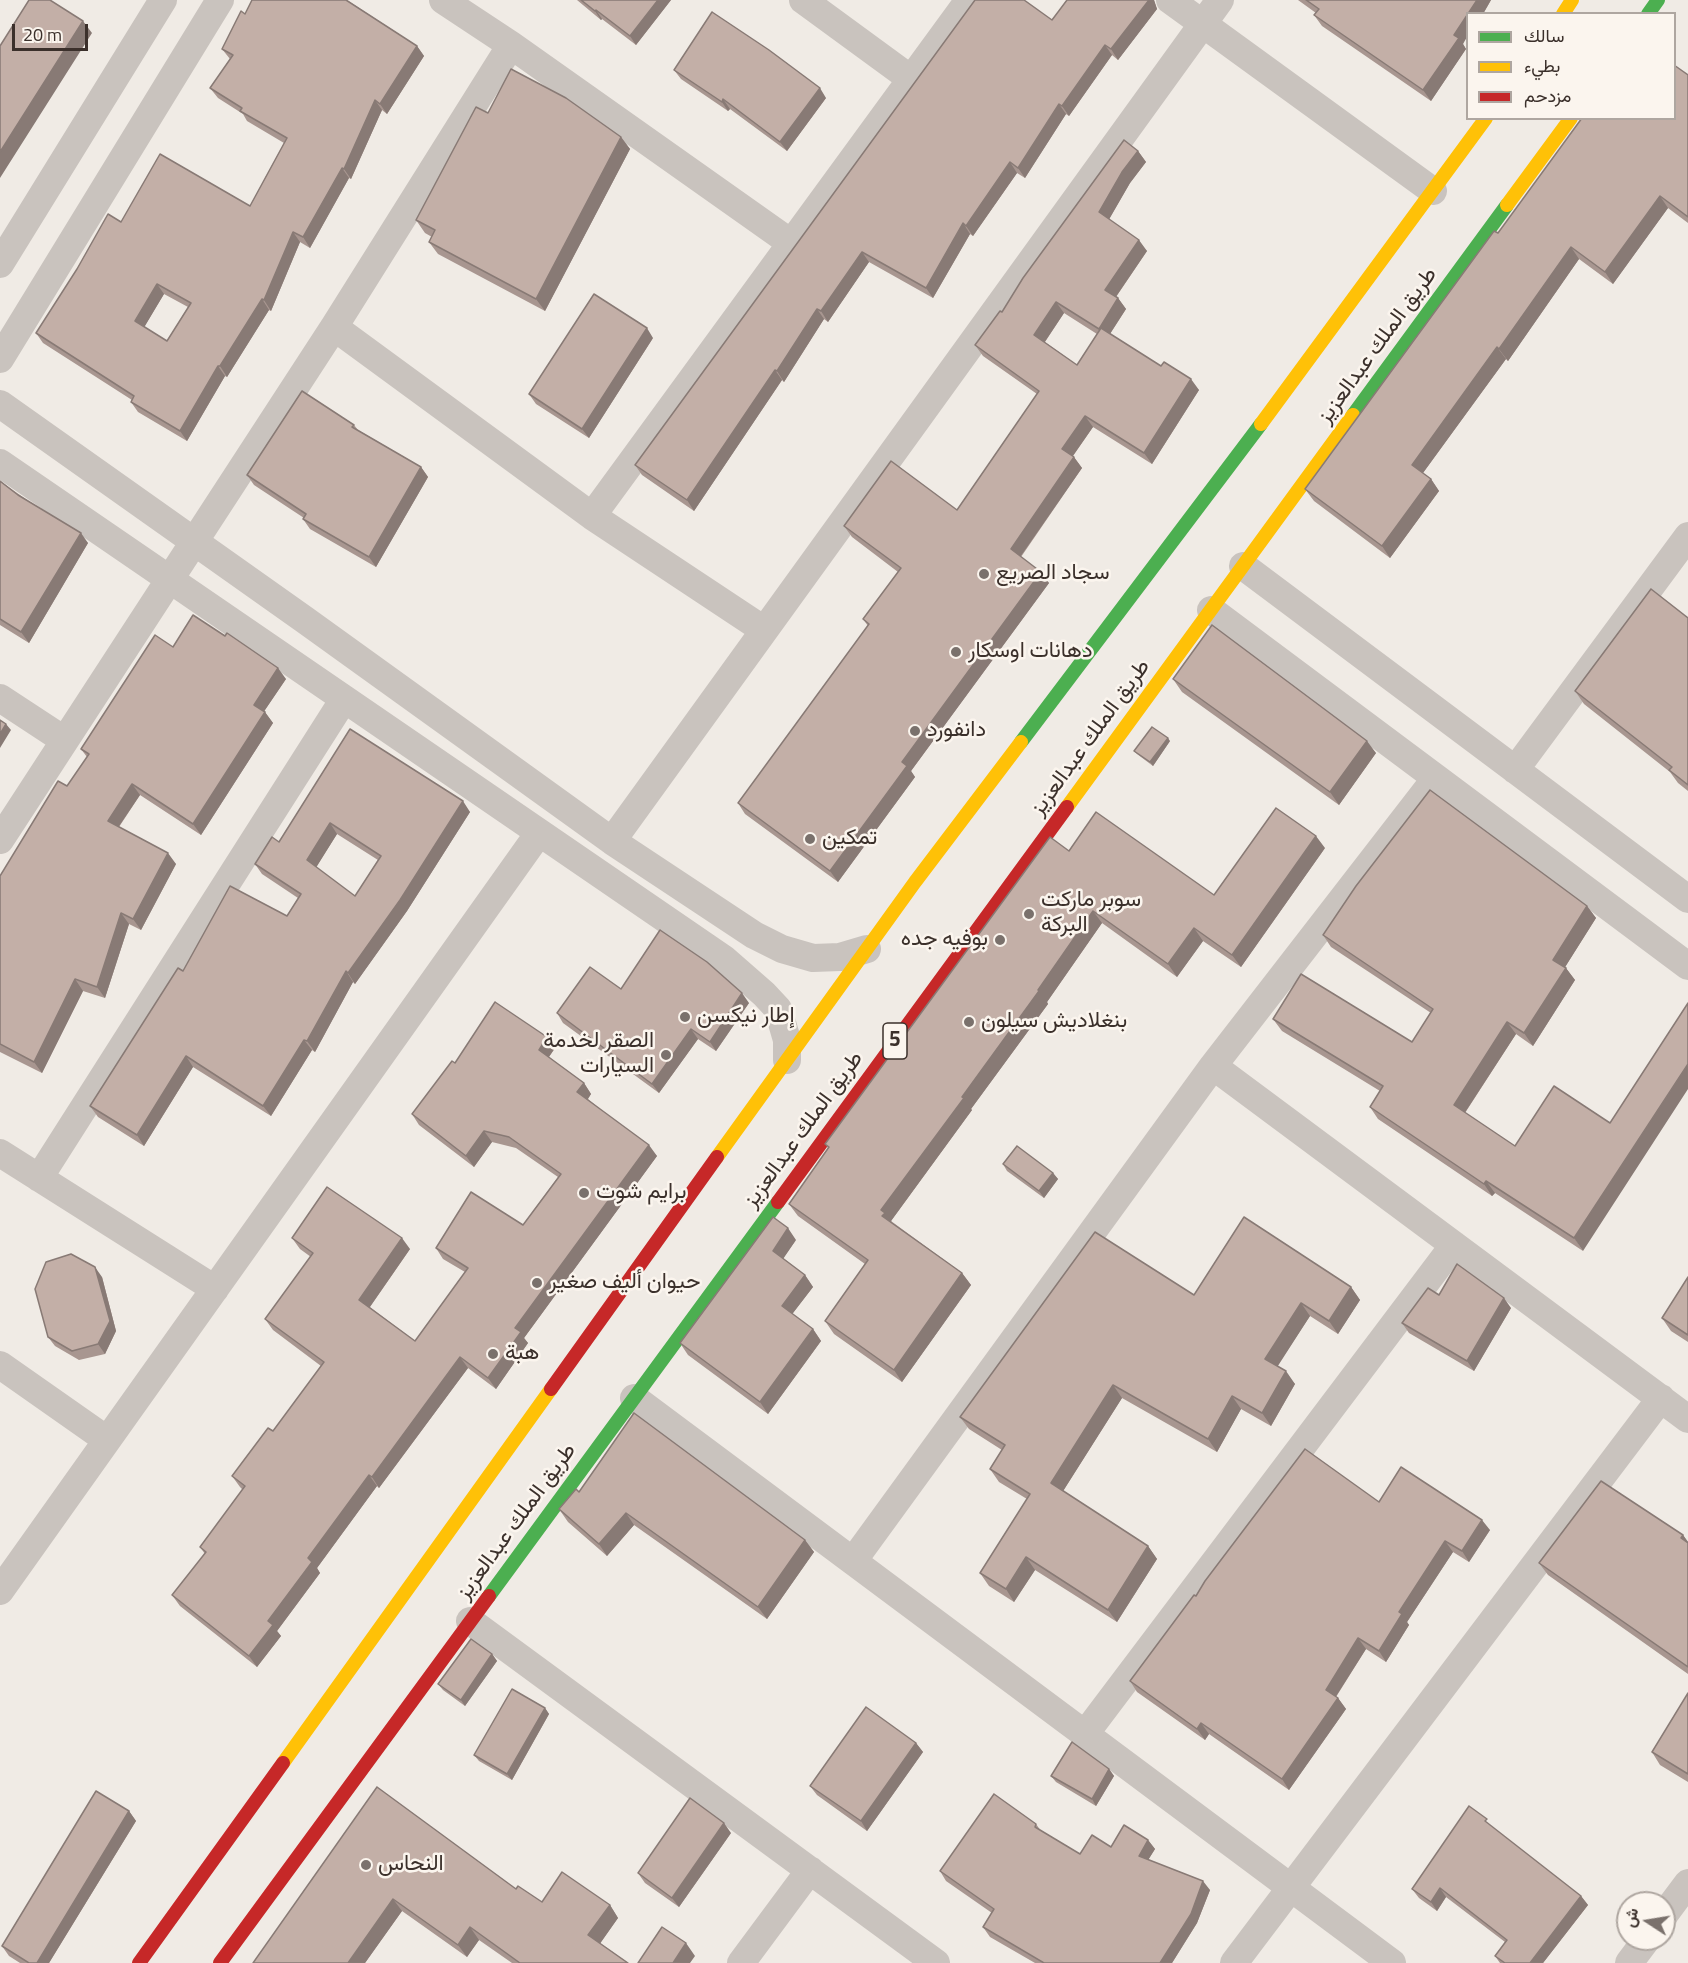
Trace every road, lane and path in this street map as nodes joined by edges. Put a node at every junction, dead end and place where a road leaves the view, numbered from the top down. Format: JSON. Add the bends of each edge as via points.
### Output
{"nodes":[{"id":1,"x":163,"y":0,"type":"edge"},
{"id":2,"x":220,"y":0,"type":"edge"},
{"id":3,"x":444,"y":0,"type":"edge"},
{"id":4,"x":803,"y":0,"type":"edge"},
{"id":5,"x":969,"y":0,"type":"edge"},
{"id":6,"x":1170,"y":0,"type":"edge"},
{"id":7,"x":1220,"y":0,"type":"edge"},
{"id":8,"x":1203,"y":24,"type":"junction"},
{"id":9,"x":511,"y":45,"type":"junction"},
{"id":10,"x":911,"y":79,"type":"junction"},
{"id":11,"x":1485,"y":120,"type":"edge"},
{"id":12,"x":1570,"y":120,"type":"edge"},
{"id":13,"x":1433,"y":191,"type":"junction"},
{"id":14,"x":791,"y":243,"type":"junction"},
{"id":15,"x":0,"y":264,"type":"edge"},
{"id":16,"x":334,"y":327,"type":"junction"},
{"id":17,"x":0,"y":359,"type":"edge"},
{"id":18,"x":0,"y":404,"type":"edge"},
{"id":19,"x":0,"y":464,"type":"edge"},
{"id":20,"x":591,"y":516,"type":"junction"},
{"id":21,"x":1688,"y":536,"type":"edge"},
{"id":22,"x":193,"y":541,"type":"junction"},
{"id":23,"x":1243,"y":566,"type":"junction"},
{"id":24,"x":170,"y":578,"type":"junction"},
{"id":25,"x":1211,"y":610,"type":"junction"},
{"id":26,"x":764,"y":630,"type":"junction"},
{"id":27,"x":0,"y":698,"type":"edge"},
{"id":28,"x":344,"y":699,"type":"junction"},
{"id":29,"x":64,"y":740,"type":"junction"},
{"id":30,"x":1515,"y":770,"type":"junction"},
{"id":31,"x":1436,"y":778,"type":"junction"},
{"id":32,"x":539,"y":833,"type":"junction"},
{"id":33,"x":0,"y":840,"type":"edge"},
{"id":34,"x":612,"y":841,"type":"junction"},
{"id":35,"x":1688,"y":899,"type":"edge"},
{"id":36,"x":768,"y":943,"type":"junction"},
{"id":37,"x":867,"y":949,"type":"junction"},
{"id":38,"x":1688,"y":966,"type":"edge"},
{"id":39,"x":743,"y":975,"type":"junction"},
{"id":40,"x":787,"y":1060,"type":"junction"},
{"id":41,"x":1213,"y":1066,"type":"junction"},
{"id":42,"x":0,"y":1153,"type":"edge"},
{"id":43,"x":39,"y":1178,"type":"junction"},
{"id":44,"x":1454,"y":1245,"type":"junction"},
{"id":45,"x":215,"y":1289,"type":"junction"},
{"id":46,"x":0,"y":1365,"type":"edge"},
{"id":47,"x":634,"y":1398,"type":"junction"},
{"id":48,"x":1660,"y":1398,"type":"junction"},
{"id":49,"x":1688,"y":1419,"type":"edge"},
{"id":50,"x":107,"y":1440,"type":"junction"},
{"id":51,"x":853,"y":1561,"type":"junction"},
{"id":52,"x":0,"y":1591,"type":"edge"},
{"id":53,"x":470,"y":1621,"type":"junction"},
{"id":54,"x":1085,"y":1734,"type":"junction"},
{"id":55,"x":810,"y":1870,"type":"junction"},
{"id":56,"x":1688,"y":1883,"type":"edge"},
{"id":57,"x":1290,"y":1887,"type":"junction"},
{"id":58,"x":1676,"y":1900,"type":"edge"},
{"id":59,"x":139,"y":1963,"type":"edge"},
{"id":60,"x":220,"y":1963,"type":"edge"},
{"id":61,"x":741,"y":1963,"type":"edge"},
{"id":62,"x":936,"y":1963,"type":"edge"},
{"id":63,"x":1234,"y":1963,"type":"edge"},
{"id":64,"x":1392,"y":1963,"type":"edge"}],
"edges":[{"from":1,"to":15,"type":"street"},
{"from":2,"to":17,"type":"street"},
{"from":3,"to":9,"type":"street"},
{"from":4,"to":10,"type":"street"},
{"from":5,"to":10,"type":"street"},
{"from":6,"to":8,"type":"street"},
{"from":7,"to":8,"type":"street"},
{"from":8,"to":13,"type":"street"},
{"from":8,"to":26,"type":"street"},
{"from":9,"to":14,"type":"street"},
{"from":9,"to":16,"type":"street"},
{"from":10,"to":14,"type":"street"},
{"from":11,"to":13,"type":"highway","name":"طريق الملك عبدالعزيز"},
{"from":12,"to":23,"type":"highway","name":"طريق الملك عبدالعزيز","number":"5"},
{"from":13,"to":37,"type":"highway","name":"طريق الملك عبدالعزيز"},
{"from":14,"to":20,"type":"street"},
{"from":16,"to":20,"type":"street"},
{"from":16,"to":22,"type":"street"},
{"from":18,"to":22,"type":"street"},
{"from":19,"to":24,"type":"street"},
{"from":20,"to":26,"type":"street"},
{"from":21,"to":30,"type":"street"},
{"from":22,"to":24,"type":"street"},
{"from":22,"to":34,"type":"street"},
{"from":23,"to":25,"type":"highway","name":"طريق الملك عبدالعزيز","number":"5"},
{"from":23,"to":30,"type":"street"},
{"from":24,"to":28,"type":"street"},
{"from":24,"to":29,"type":"street"},
{"from":25,"to":31,"type":"street"},
{"from":25,"to":47,"type":"highway","name":"طريق الملك عبدالعزيز","number":"5"},
{"from":26,"to":34,"type":"street"},
{"from":27,"to":29,"type":"street"},
{"from":28,"to":32,"type":"street"},
{"from":28,"to":43,"type":"street"},
{"from":29,"to":33,"type":"street"},
{"from":30,"to":35,"type":"street"},
{"from":31,"to":38,"type":"street"},
{"from":31,"to":41,"type":"street"},
{"from":32,"to":39,"type":"street"},
{"from":32,"to":45,"type":"street"},
{"from":34,"to":36,"type":"street"},
{"from":36,"to":37,"type":"street","via":[[813,958],[840,957]]},
{"from":36,"to":39,"type":"street"},
{"from":37,"to":40,"type":"highway","name":"طريق الملك عبدالعزيز"},
{"from":39,"to":40,"type":"street","via":[[777,1009],[787,1040]]},
{"from":40,"to":59,"type":"highway","name":"طريق الملك عبدالعزيز"},
{"from":41,"to":44,"type":"street"},
{"from":41,"to":51,"type":"street"},
{"from":42,"to":43,"type":"street"},
{"from":43,"to":45,"type":"street"},
{"from":44,"to":48,"type":"street"},
{"from":44,"to":54,"type":"street"},
{"from":45,"to":50,"type":"street"},
{"from":46,"to":50,"type":"street"},
{"from":47,"to":51,"type":"street"},
{"from":47,"to":53,"type":"highway","name":"طريق الملك عبدالعزيز","number":"5"},
{"from":48,"to":49,"type":"street"},
{"from":48,"to":57,"type":"street"},
{"from":50,"to":52,"type":"street"},
{"from":51,"to":54,"type":"street"},
{"from":53,"to":55,"type":"street"},
{"from":53,"to":60,"type":"highway","name":"طريق الملك عبدالعزيز","number":"5"},
{"from":54,"to":57,"type":"street"},
{"from":55,"to":61,"type":"street"},
{"from":55,"to":62,"type":"street"},
{"from":56,"to":58,"type":"street"},
{"from":57,"to":63,"type":"street"},
{"from":57,"to":64,"type":"street"}]}
